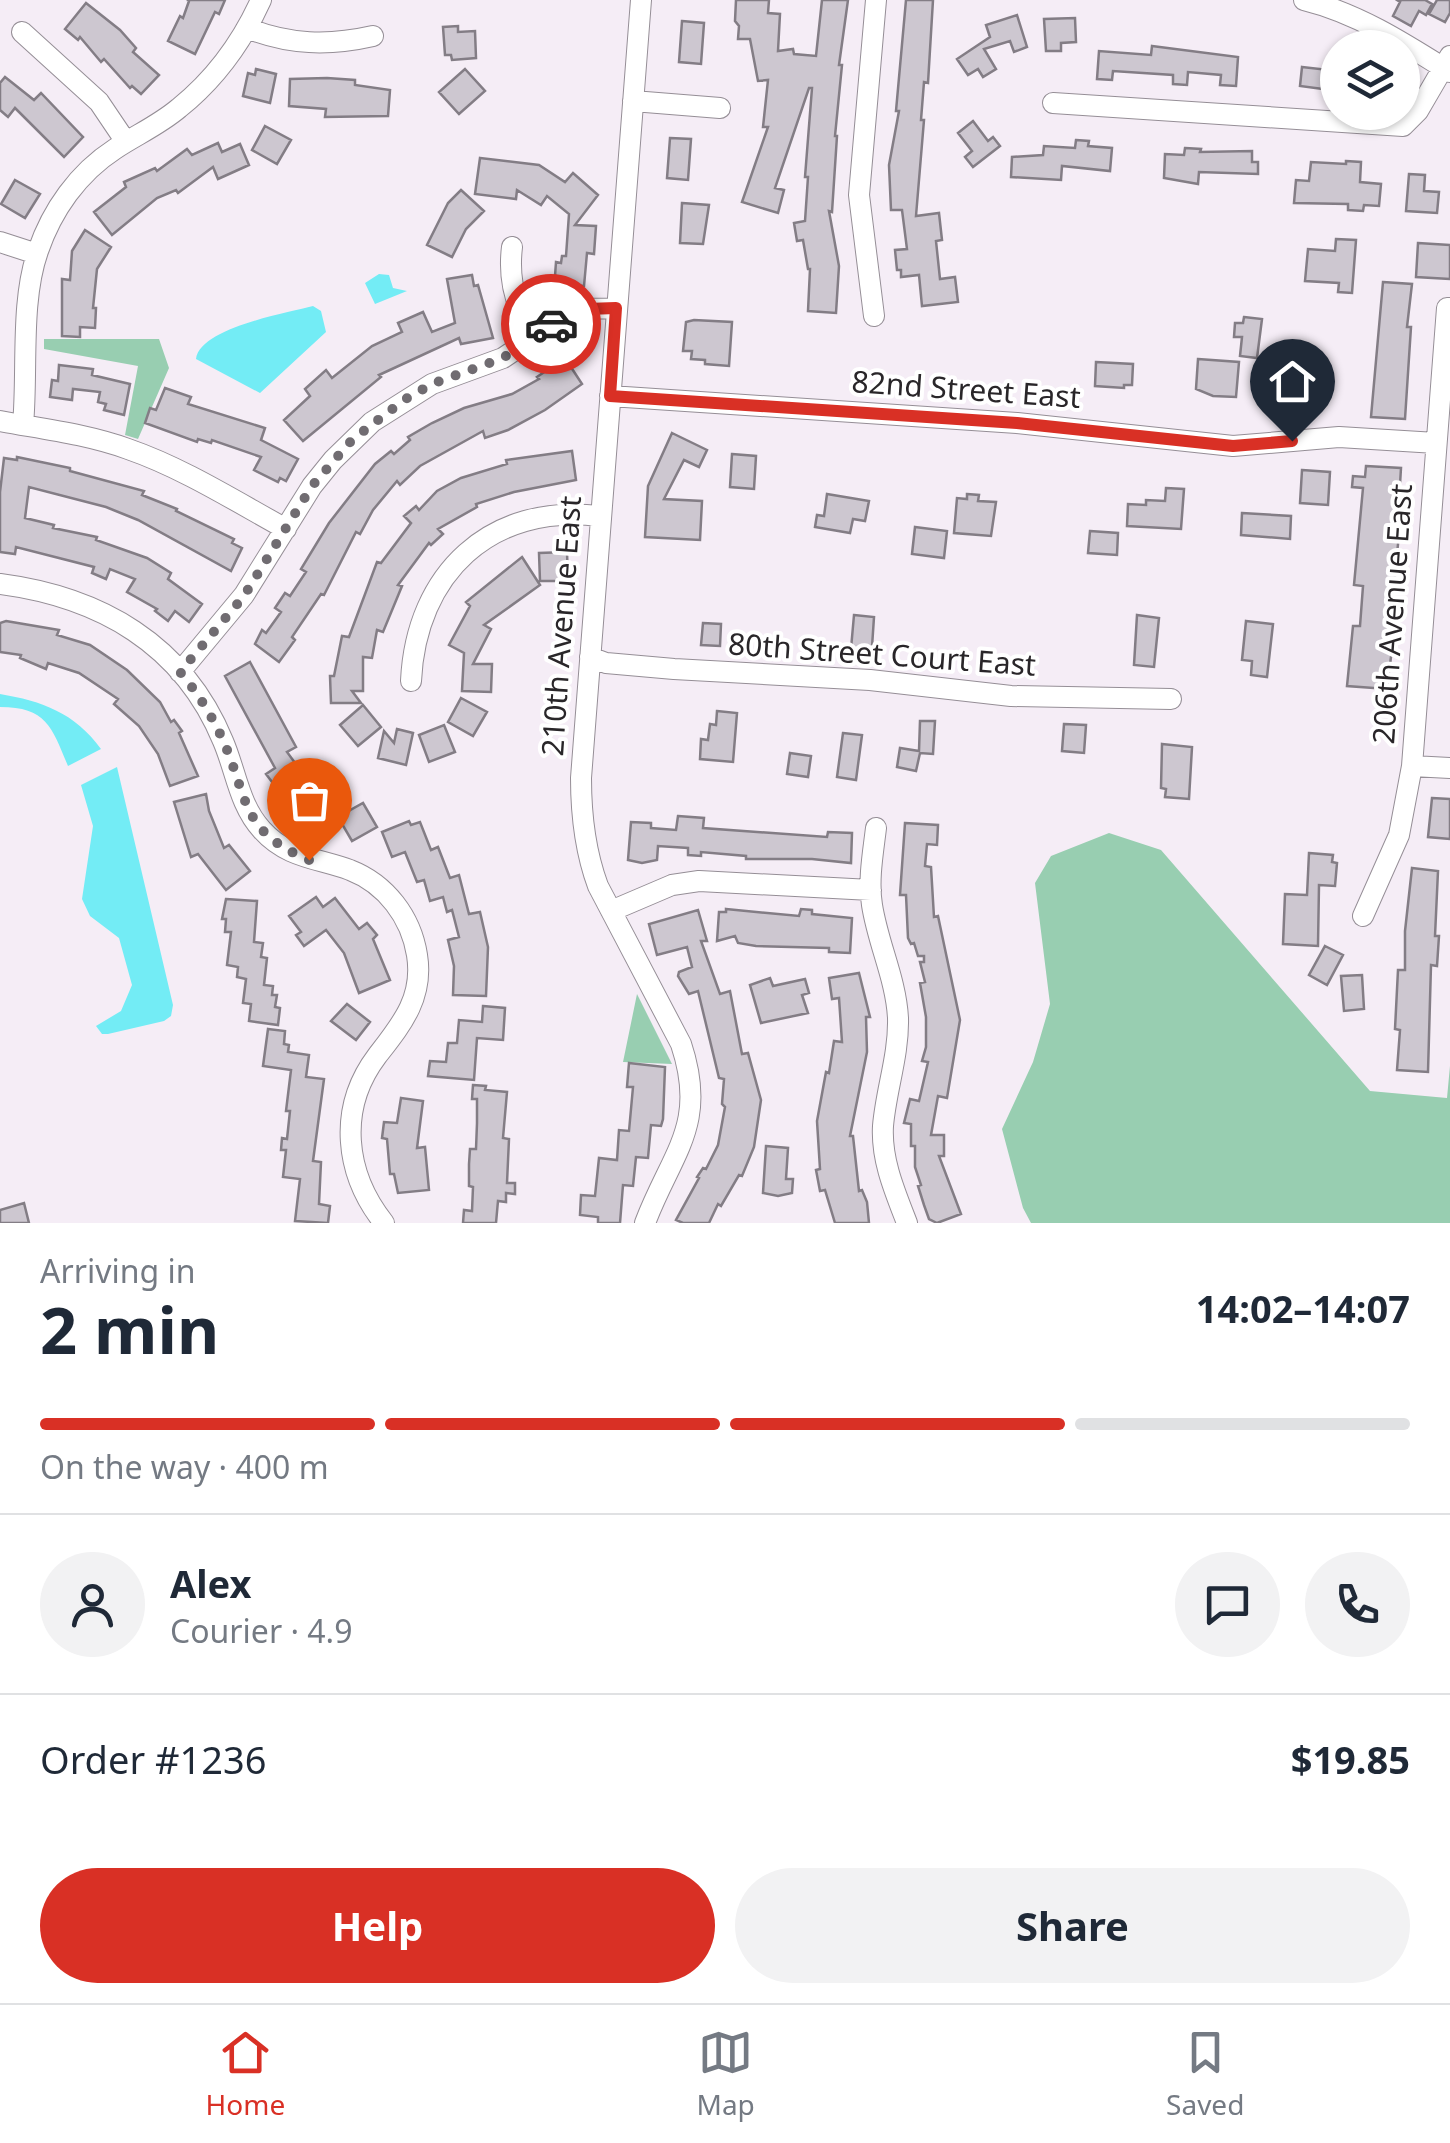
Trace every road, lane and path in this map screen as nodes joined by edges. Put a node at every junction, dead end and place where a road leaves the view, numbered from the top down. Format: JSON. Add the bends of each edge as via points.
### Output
{"nodes":[{"id":1,"x":260,"y":0,"type":"edge"},
{"id":2,"x":641,"y":0,"type":"edge"},
{"id":3,"x":876,"y":0,"type":"edge"},
{"id":4,"x":1304,"y":0,"type":"edge"},
{"id":5,"x":247,"y":28,"type":"junction"},
{"id":6,"x":22,"y":32,"type":"dead end"},
{"id":7,"x":373,"y":36,"type":"dead end"},
{"id":8,"x":1448,"y":65,"type":"edge"},
{"id":9,"x":632,"y":101,"type":"junction"},
{"id":10,"x":1053,"y":103,"type":"dead end"},
{"id":11,"x":720,"y":108,"type":"dead end"},
{"id":12,"x":126,"y":142,"type":"junction"},
{"id":13,"x":0,"y":242,"type":"edge"},
{"id":14,"x":512,"y":247,"type":"dead end"},
{"id":15,"x":37,"y":254,"type":"junction"},
{"id":16,"x":616,"y":308,"type":"junction"},
{"id":17,"x":1448,"y":308,"type":"edge"},
{"id":18,"x":874,"y":316,"type":"dead end"},
{"id":19,"x":536,"y":336,"type":"junction"},
{"id":20,"x":610,"y":396,"type":"junction"},
{"id":21,"x":0,"y":420,"type":"edge"},
{"id":22,"x":23,"y":425,"type":"junction"},
{"id":23,"x":1436,"y":443,"type":"junction"},
{"id":24,"x":599,"y":516,"type":"junction"},
{"id":25,"x":286,"y":529,"type":"junction"},
{"id":26,"x":0,"y":584,"type":"edge"},
{"id":27,"x":590,"y":657,"type":"junction"},
{"id":28,"x":180,"y":672,"type":"junction"},
{"id":29,"x":411,"y":681,"type":"dead end"},
{"id":30,"x":1171,"y":699,"type":"dead end"},
{"id":31,"x":1412,"y":766,"type":"junction"},
{"id":32,"x":1450,"y":768,"type":"edge"},
{"id":33,"x":876,"y":828,"type":"dead end"},
{"id":34,"x":871,"y":890,"type":"junction"},
{"id":35,"x":611,"y":911,"type":"junction"},
{"id":36,"x":1363,"y":916,"type":"dead end"},
{"id":37,"x":384,"y":1223,"type":"edge"},
{"id":38,"x":644,"y":1223,"type":"edge"},
{"id":39,"x":907,"y":1223,"type":"edge"}],
"edges":[{"from":1,"to":5,"type":"street"},
{"from":2,"to":9,"type":"street","name":"210th Avenue East"},
{"from":3,"to":18,"type":"street","via":[[860,195]]},
{"from":4,"to":8,"type":"street","via":[[1341,11]]},
{"from":5,"to":7,"type":"street","via":[[327,44]]},
{"from":5,"to":12,"type":"street","via":[[199,91]]},
{"from":6,"to":12,"type":"street","via":[[98,102]]},
{"from":8,"to":10,"type":"street","via":[[1403,126]]},
{"from":9,"to":11,"type":"street"},
{"from":9,"to":16,"type":"street","name":"210th Avenue East"},
{"from":12,"to":15,"type":"street","via":[[73,186]]},
{"from":13,"to":15,"type":"street"},
{"from":14,"to":19,"type":"street","via":[[514,295]]},
{"from":15,"to":22,"type":"street"},
{"from":16,"to":19,"type":"street","via":[[568,315]]},
{"from":16,"to":20,"type":"street","name":"210th Avenue East"},
{"from":17,"to":23,"type":"street","name":"206th Avenue East"},
{"from":19,"to":25,"type":"street","via":[[503,358],[432,384],[372,422],[312,486]]},
{"from":20,"to":23,"type":"street","name":"82nd Street East","via":[[1017,423],[1233,446],[1339,437]]},
{"from":20,"to":24,"type":"street","name":"210th Avenue East"},
{"from":21,"to":22,"type":"street"},
{"from":22,"to":25,"type":"street","via":[[130,449]]},
{"from":23,"to":31,"type":"street","name":"206th Avenue East"},
{"from":24,"to":27,"type":"street","name":"210th Avenue East"},
{"from":24,"to":29,"type":"street","via":[[531,518],[471,548],[427,607]]},
{"from":25,"to":28,"type":"street","via":[[244,596]]},
{"from":26,"to":28,"type":"street","via":[[60,594],[105,613],[150,642]]},
{"from":27,"to":30,"type":"street","name":"80th Street Court East","via":[[1010,696]]},
{"from":27,"to":35,"type":"street","name":"210th Avenue East","via":[[581,804],[589,862]]},
{"from":28,"to":37,"type":"street","via":[[223,740],[245,805],[262,831],[292,854],[366,878],[394,902],[411,931],[418,965],[412,1004],[366,1074],[350,1122],[358,1180]]},
{"from":31,"to":32,"type":"street"},
{"from":31,"to":36,"type":"street","name":"206th Avenue East","via":[[1399,835]]},
{"from":33,"to":34,"type":"street"},
{"from":34,"to":35,"type":"street","via":[[698,881]]},
{"from":34,"to":39,"type":"street","via":[[898,1021],[884,1153]]},
{"from":35,"to":38,"type":"street","name":"210th Avenue East","via":[[682,1044],[691,1088],[686,1135]]}]}
